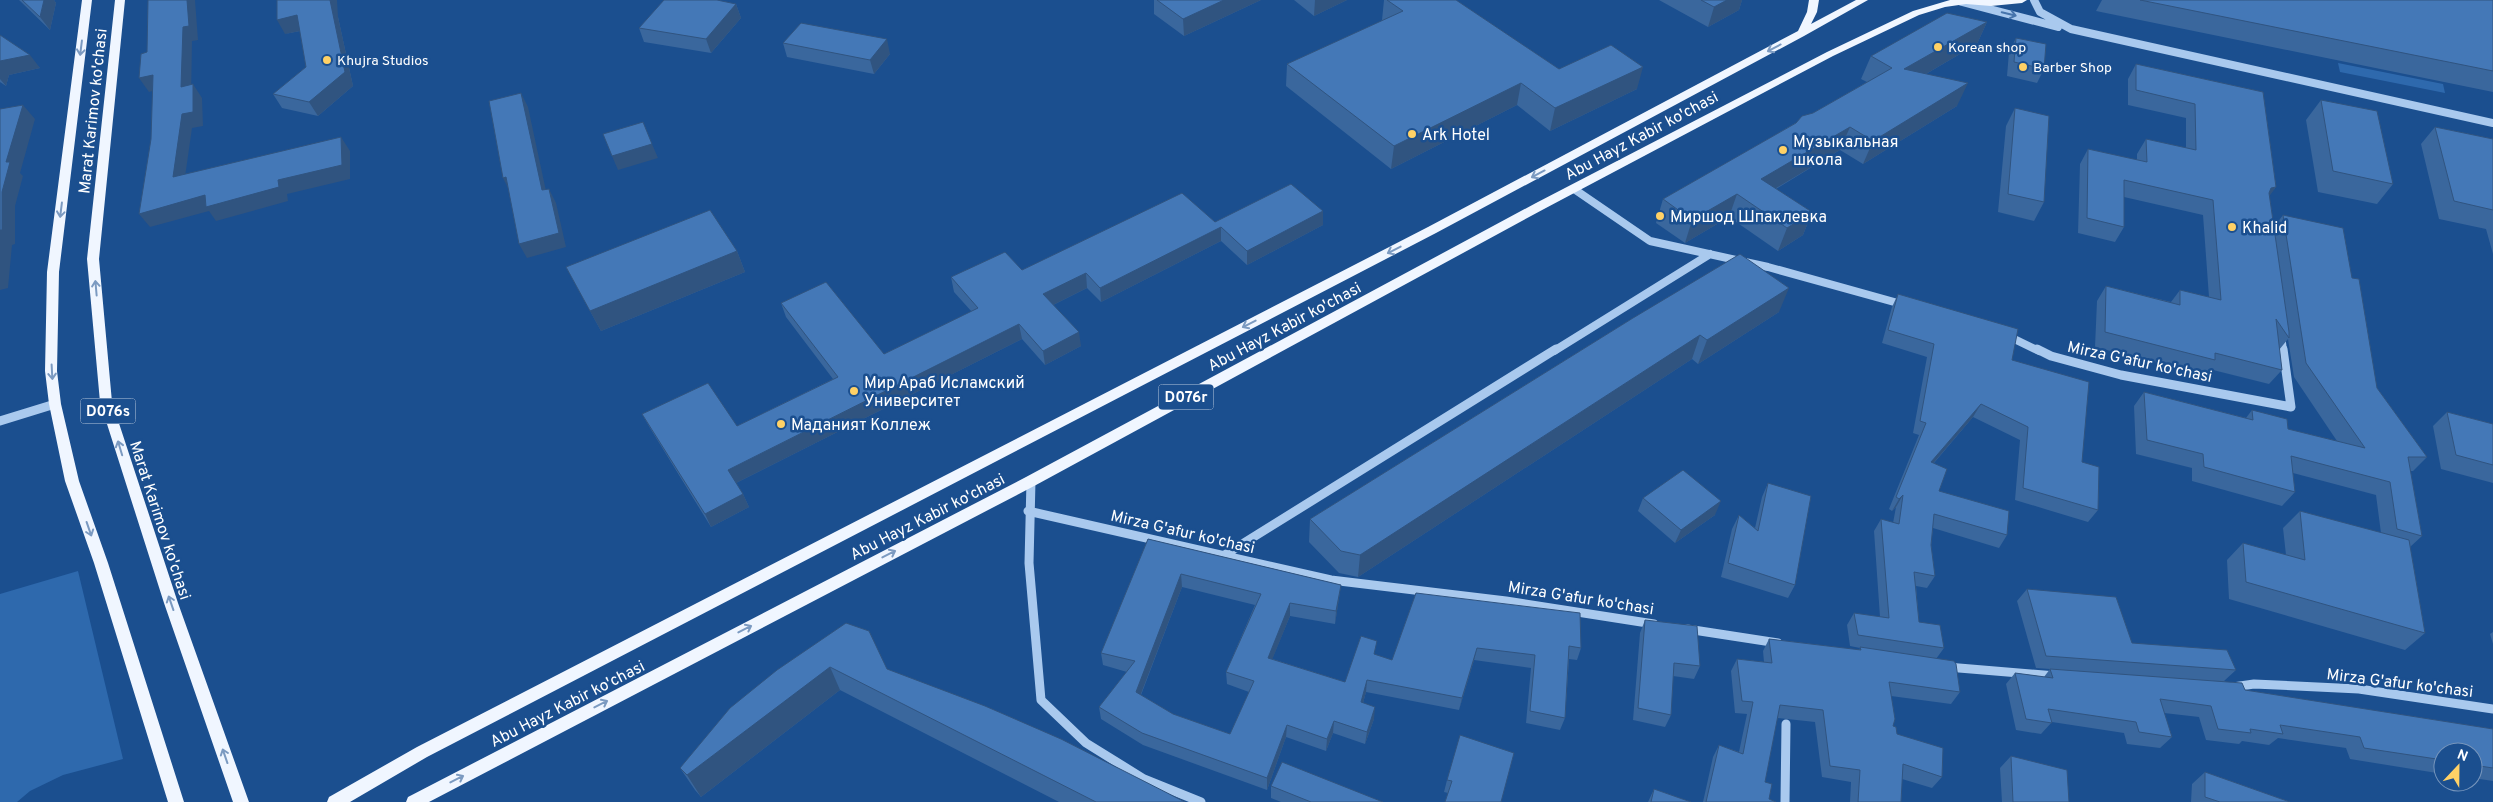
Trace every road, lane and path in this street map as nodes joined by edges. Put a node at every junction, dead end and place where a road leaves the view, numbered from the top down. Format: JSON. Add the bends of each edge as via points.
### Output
{"nodes":[{"id":1,"x":87,"y":0,"type":"edge"},
{"id":2,"x":120,"y":0,"type":"edge"},
{"id":3,"x":1814,"y":0,"type":"edge"},
{"id":4,"x":1863,"y":0,"type":"edge"},
{"id":5,"x":2022,"y":0,"type":"edge"},
{"id":6,"x":2034,"y":0,"type":"edge"},
{"id":7,"x":1958,"y":1,"type":"edge"},
{"id":8,"x":2071,"y":29,"type":"junction"},
{"id":9,"x":1801,"y":34,"type":"junction"},
{"id":10,"x":2493,"y":123,"type":"edge"},
{"id":11,"x":1574,"y":189,"type":"junction"},
{"id":12,"x":1710,"y":254,"type":"junction"},
{"id":13,"x":1913,"y":307,"type":"edge"},
{"id":14,"x":2280,"y":321,"type":"edge"},
{"id":15,"x":1998,"y":332,"type":"edge"},
{"id":16,"x":55,"y":404,"type":"junction"},
{"id":17,"x":0,"y":420,"type":"edge"},
{"id":18,"x":1031,"y":481,"type":"junction"},
{"id":19,"x":1028,"y":511,"type":"junction"},
{"id":20,"x":1223,"y":556,"type":"junction"},
{"id":21,"x":1789,"y":644,"type":"edge"},
{"id":22,"x":1932,"y":665,"type":"edge"},
{"id":23,"x":2068,"y":676,"type":"edge"},
{"id":24,"x":2224,"y":688,"type":"edge"},
{"id":25,"x":2493,"y":709,"type":"edge"},
{"id":26,"x":1786,"y":724,"type":"dead end"},
{"id":27,"x":176,"y":802,"type":"edge"},
{"id":28,"x":241,"y":802,"type":"edge"},
{"id":29,"x":335,"y":802,"type":"edge"},
{"id":30,"x":414,"y":802,"type":"edge"},
{"id":31,"x":1201,"y":802,"type":"edge"},
{"id":32,"x":1785,"y":802,"type":"edge"}],
"edges":[{"from":1,"to":16,"type":"main road","name":"Marat Karimov ko'chasi","number":"D076s","one_way":true,"via":[[53,272],[51,371]]},
{"from":28,"to":2,"type":"main road","name":"Marat Karimov ko'chasi","number":"D076s","one_way":true,"via":[[161,575],[106,402],[93,259]]},
{"from":3,"to":9,"type":"main road"},
{"from":4,"to":9,"type":"main road","name":"Abu Hayz Kabir ko'chasi","number":"D076r"},
{"from":5,"to":7,"type":"main road","name":"Abu Hayz Kabir ko'chasi","via":[[2000,3]]},
{"from":6,"to":8,"type":"street","via":[[2040,12]]},
{"from":7,"to":8,"type":"street","one_way":true},
{"from":7,"to":11,"type":"main road","name":"Abu Hayz Kabir ko'chasi","number":"D076r","via":[[1916,13],[1830,54]]},
{"from":8,"to":10,"type":"street"},
{"from":9,"to":29,"type":"main road","name":"Abu Hayz Kabir ko'chasi","number":"D076r","one_way":true,"via":[[1432,230],[439,743]]},
{"from":11,"to":12,"type":"street","via":[[1650,241]]},
{"from":11,"to":18,"type":"main road","name":"Abu Hayz Kabir ko'chasi","number":"D076r"},
{"from":12,"to":13,"type":"street"},
{"from":12,"to":20,"type":"street"},
{"from":14,"to":15,"type":"street","name":"Mirza G'afur ko'chasi","via":[[2291,407],[2121,376],[2051,356]]},
{"from":16,"to":17,"type":"street"},
{"from":16,"to":27,"type":"main road","name":"Marat Karimov ko'chasi","number":"D076s","one_way":true,"via":[[72,481]]},
{"from":18,"to":19,"type":"street"},
{"from":30,"to":18,"type":"main road","name":"Abu Hayz Kabir ko'chasi","number":"D076r","one_way":true},
{"from":19,"to":20,"type":"street","name":"Mirza G'afur ko'chasi"},
{"from":19,"to":31,"type":"street","via":[[1032,623],[1041,700],[1086,743],[1144,779]]},
{"from":20,"to":21,"type":"street","name":"Mirza G'afur ko'chasi","via":[[1362,585],[1506,601]]},
{"from":22,"to":23,"type":"street"},
{"from":24,"to":25,"type":"street","name":"Mirza G'afur ko'chasi","via":[[2254,684],[2359,689]]},
{"from":26,"to":32,"type":"street"}]}
